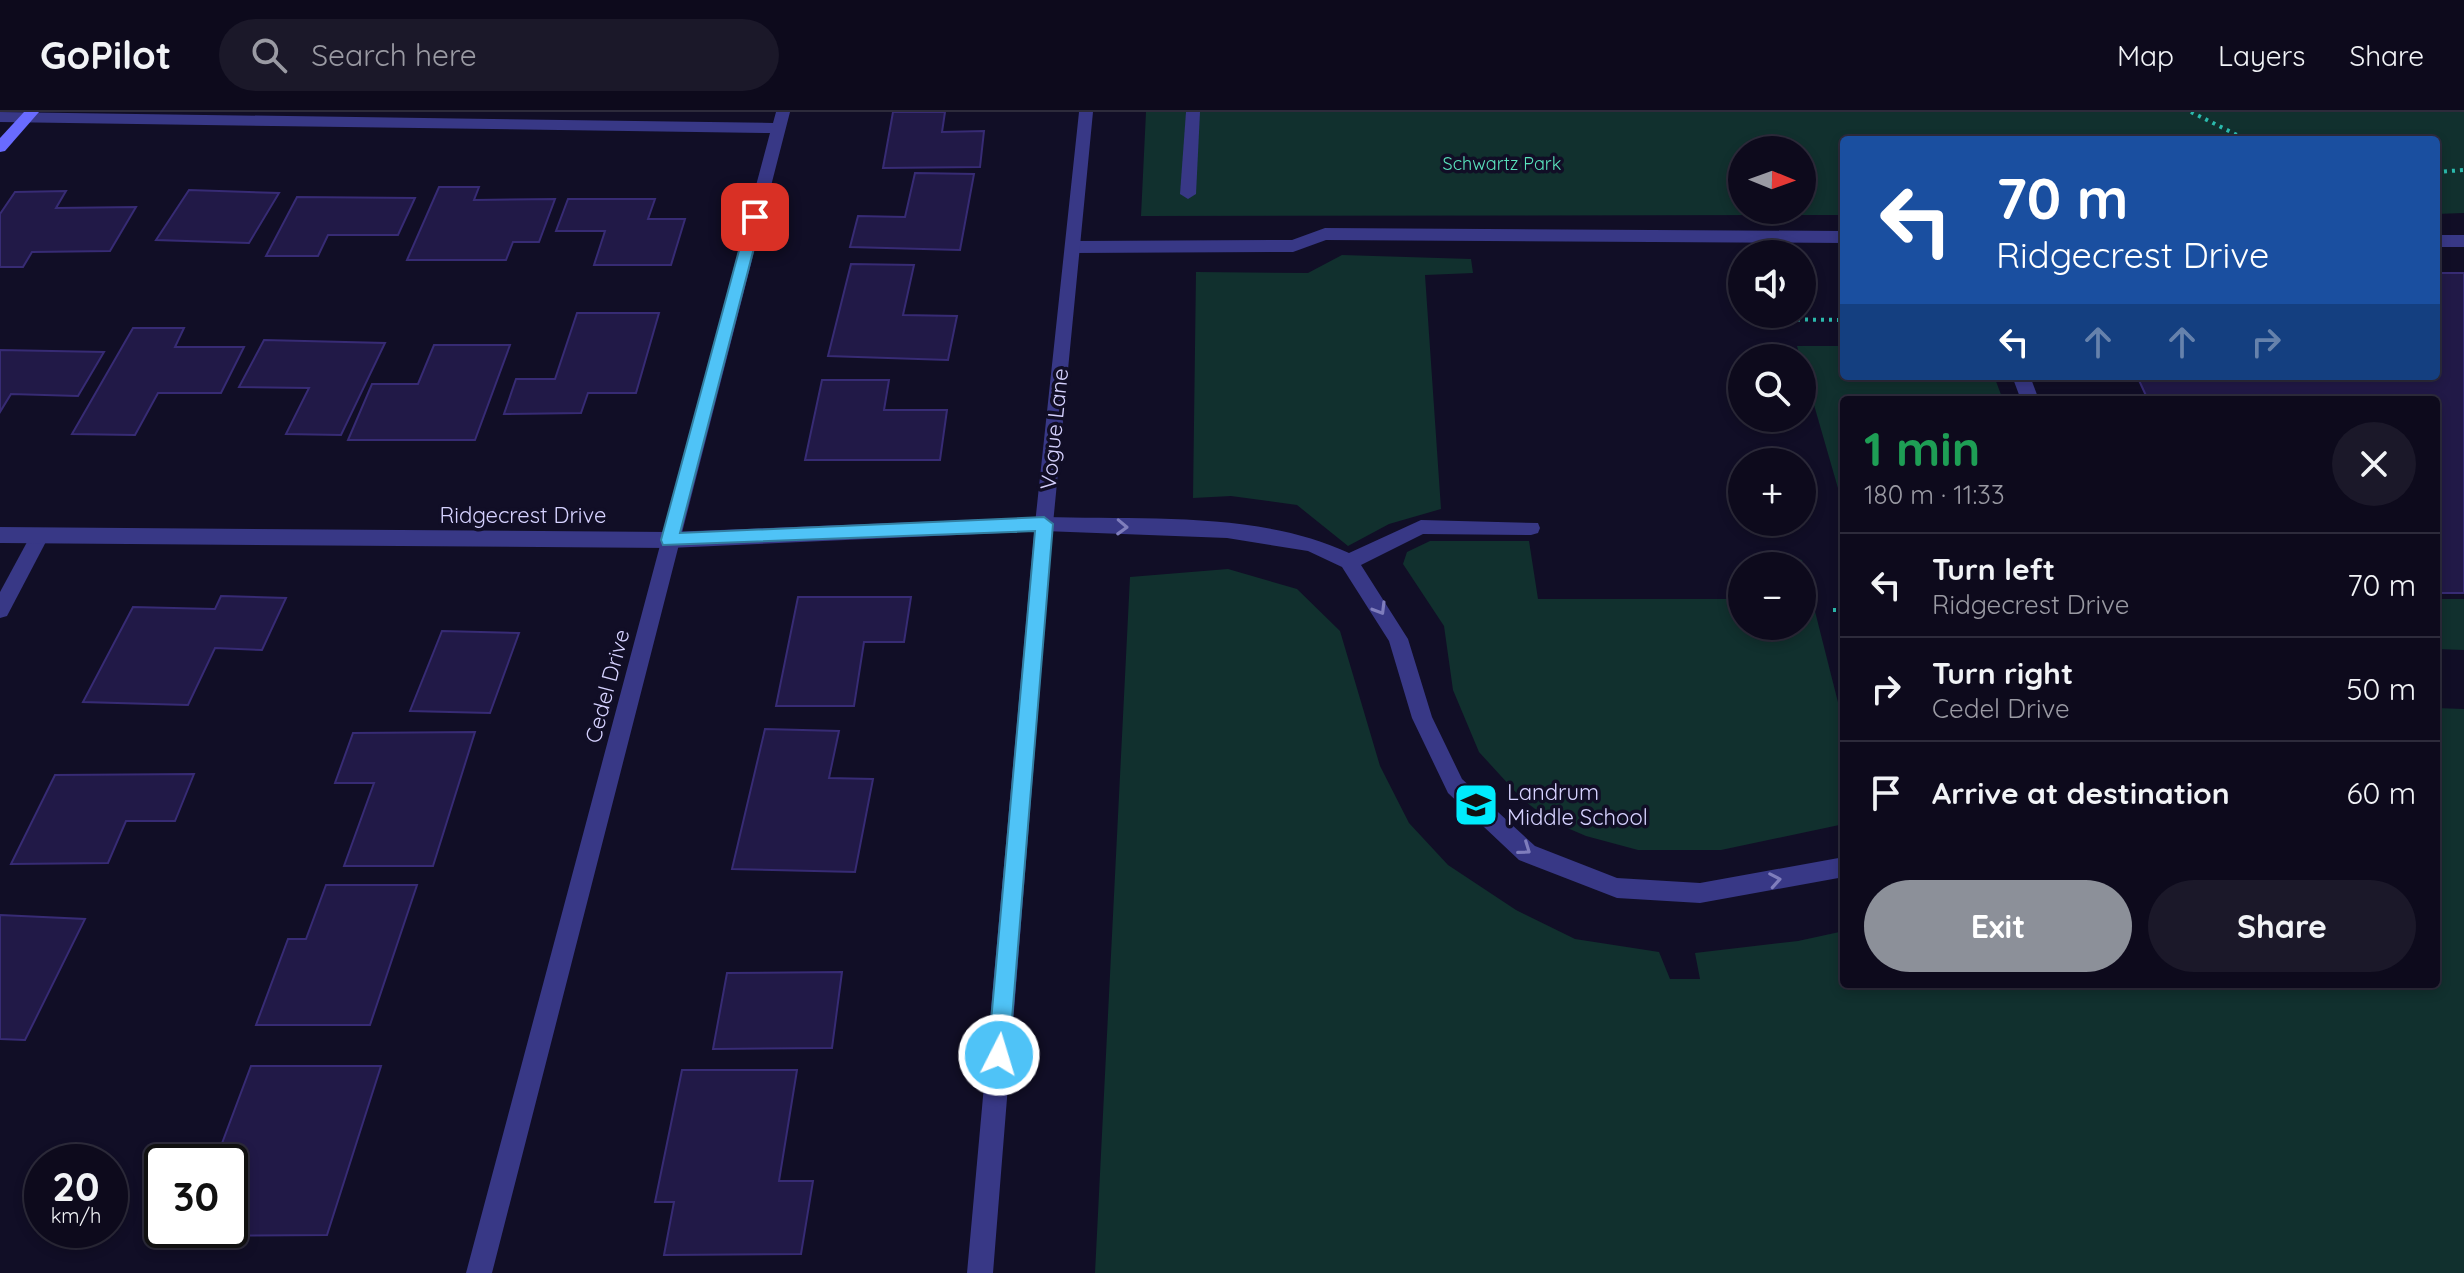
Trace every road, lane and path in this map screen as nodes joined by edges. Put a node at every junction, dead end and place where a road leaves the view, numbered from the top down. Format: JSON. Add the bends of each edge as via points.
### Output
{"nodes":[{"id":1,"x":1086,"y":112,"type":"edge"},
{"id":2,"x":1193,"y":112,"type":"edge"},
{"id":3,"x":2191,"y":112,"type":"edge"},
{"id":4,"x":29,"y":116,"type":"edge"},
{"id":5,"x":0,"y":117,"type":"edge"},
{"id":6,"x":780,"y":120,"type":"edge"},
{"id":7,"x":2239,"y":136,"type":"edge"},
{"id":8,"x":0,"y":147,"type":"edge"},
{"id":9,"x":2464,"y":170,"type":"edge"},
{"id":10,"x":2440,"y":172,"type":"edge"},
{"id":11,"x":1188,"y":194,"type":"dead end"},
{"id":12,"x":1840,"y":237,"type":"edge"},
{"id":13,"x":2440,"y":241,"type":"edge"},
{"id":14,"x":2464,"y":241,"type":"edge"},
{"id":15,"x":1073,"y":247,"type":"junction"},
{"id":16,"x":1816,"y":320,"type":"edge"},
{"id":17,"x":1840,"y":320,"type":"edge"},
{"id":18,"x":1044,"y":524,"type":"junction"},
{"id":19,"x":1531,"y":528,"type":"dead end"},
{"id":20,"x":0,"y":535,"type":"edge"},
{"id":21,"x":40,"y":536,"type":"junction"},
{"id":22,"x":669,"y":540,"type":"junction"},
{"id":23,"x":1349,"y":562,"type":"junction"},
{"id":24,"x":0,"y":610,"type":"edge"},
{"id":25,"x":1833,"y":610,"type":"dead end"},
{"id":26,"x":1840,"y":610,"type":"edge"},
{"id":27,"x":1840,"y":868,"type":"edge"},
{"id":28,"x":479,"y":1273,"type":"edge"},
{"id":29,"x":980,"y":1273,"type":"edge"}],
"edges":[{"from":1,"to":15,"type":"street","name":"Vogue Lane"},
{"from":2,"to":11,"type":"street"},
{"from":3,"to":7,"type":"path"},
{"from":4,"to":5,"type":"street"},
{"from":4,"to":6,"type":"street"},
{"from":4,"to":8,"type":"main road"},
{"from":6,"to":22,"type":"street","name":"Cedel Drive"},
{"from":9,"to":10,"type":"path"},
{"from":12,"to":15,"type":"street","via":[[1325,234],[1293,246]]},
{"from":13,"to":14,"type":"street"},
{"from":15,"to":18,"type":"street","name":"Vogue Lane"},
{"from":16,"to":17,"type":"path"},
{"from":18,"to":22,"type":"street","name":"Ridgecrest Drive"},
{"from":18,"to":23,"type":"street","name":"Ridgecrest Drive","one_way":true,"via":[[1227,531],[1311,544]]},
{"from":18,"to":29,"type":"street","name":"Vogue Lane"},
{"from":19,"to":23,"type":"street","via":[[1421,527]]},
{"from":20,"to":21,"type":"street","name":"Ridgecrest Drive"},
{"from":21,"to":22,"type":"street","name":"Ridgecrest Drive"},
{"from":21,"to":24,"type":"street"},
{"from":22,"to":28,"type":"street","name":"Cedel Drive"},
{"from":23,"to":27,"type":"street","one_way":true,"via":[[1398,639],[1422,718],[1455,786],[1527,853],[1617,888],[1700,893]]},
{"from":25,"to":26,"type":"path"}]}
